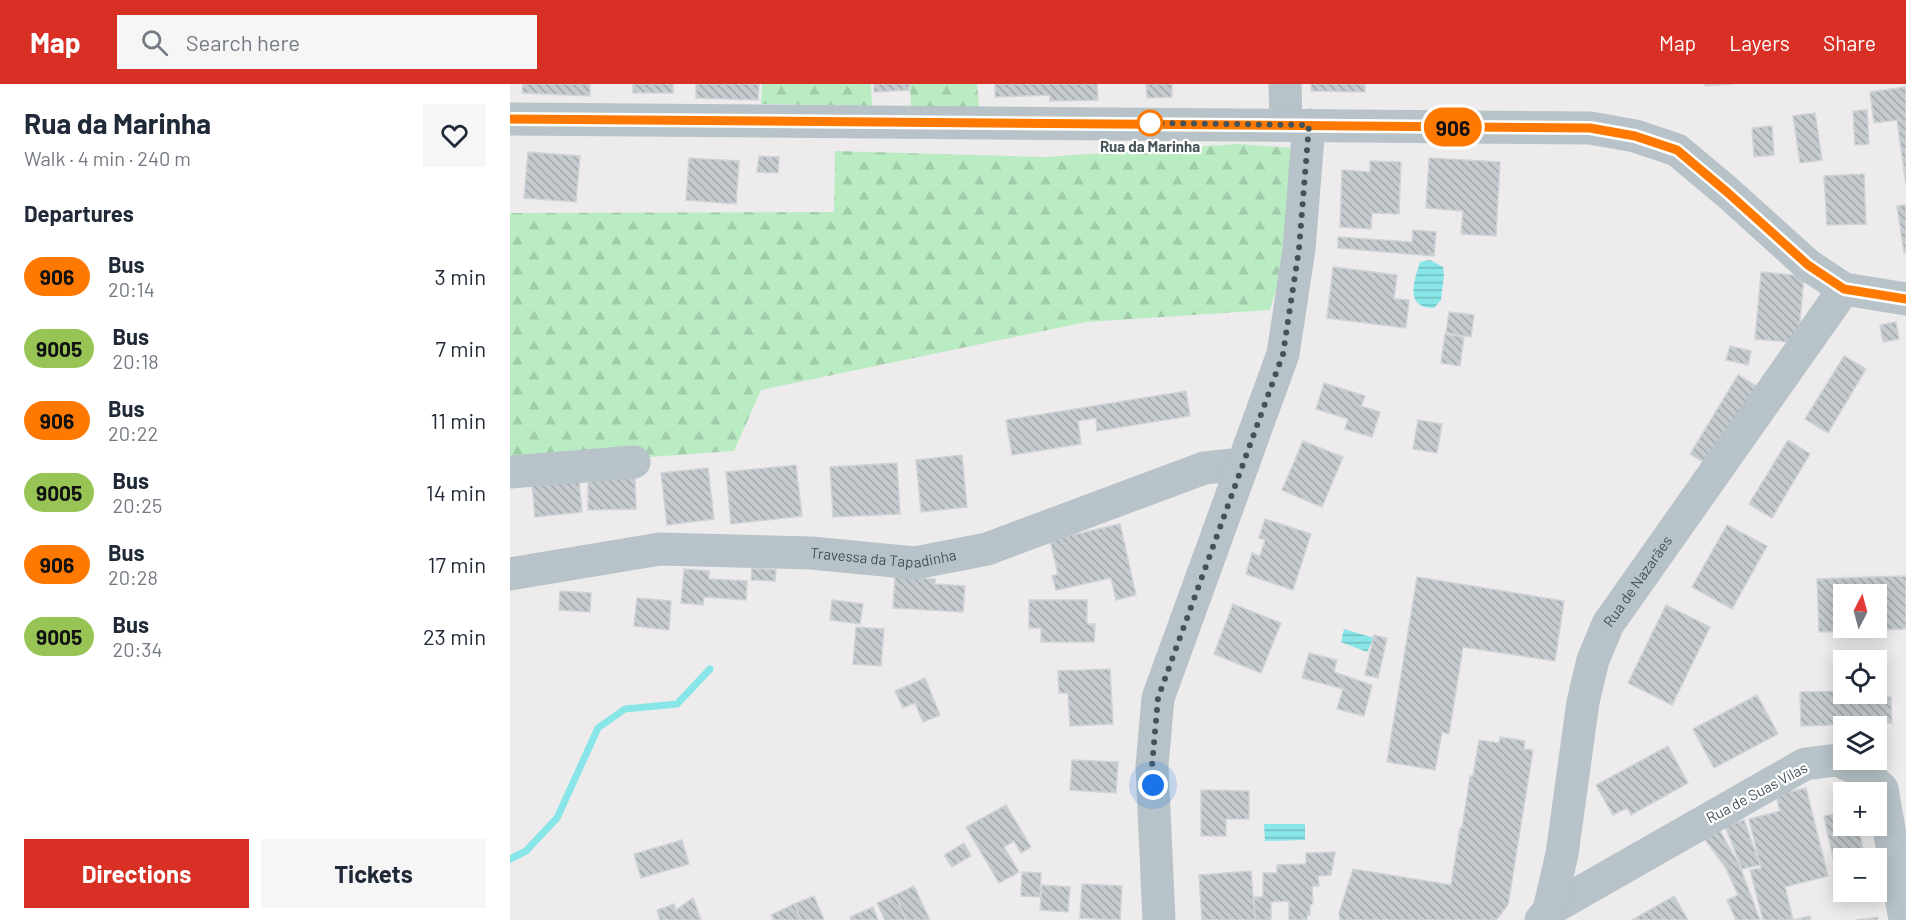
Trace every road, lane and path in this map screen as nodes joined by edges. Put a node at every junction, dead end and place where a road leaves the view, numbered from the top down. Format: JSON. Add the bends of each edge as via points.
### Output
{"nodes":[{"id":1,"x":1285,"y":84,"type":"edge"},
{"id":2,"x":510,"y":119,"type":"edge"},
{"id":3,"x":1297,"y":125,"type":"junction"},
{"id":4,"x":1844,"y":289,"type":"junction"},
{"id":5,"x":1906,"y":299,"type":"edge"},
{"id":6,"x":634,"y":462,"type":"dead end"},
{"id":7,"x":1243,"y":464,"type":"junction"},
{"id":8,"x":510,"y":472,"type":"edge"},
{"id":9,"x":510,"y":574,"type":"edge"},
{"id":10,"x":1545,"y":915,"type":"edge"},
{"id":11,"x":1159,"y":920,"type":"edge"},
{"id":12,"x":1905,"y":920,"type":"edge"}],
"edges":[{"from":1,"to":3,"type":"street"},
{"from":2,"to":3,"type":"street"},
{"from":3,"to":4,"type":"street","via":[[1590,128],[1635,136],[1677,150],[1808,265]]},
{"from":3,"to":7,"type":"street","via":[[1299,249],[1283,354]]},
{"from":4,"to":5,"type":"street"},
{"from":4,"to":10,"type":"street","name":"Rua de Nazarães","via":[[1608,624],[1593,660],[1583,702],[1562,854]]},
{"from":6,"to":8,"type":"street"},
{"from":7,"to":9,"type":"street","name":"Travessa da Tapadinha","via":[[1204,468],[987,549],[915,563],[811,553],[660,549]]},
{"from":7,"to":11,"type":"street","via":[[1158,698],[1152,766]]},
{"from":10,"to":12,"type":"street","name":"Rua de Suas Vílas","via":[[1805,764],[1837,760],[1863,771],[1882,789]]}]}
